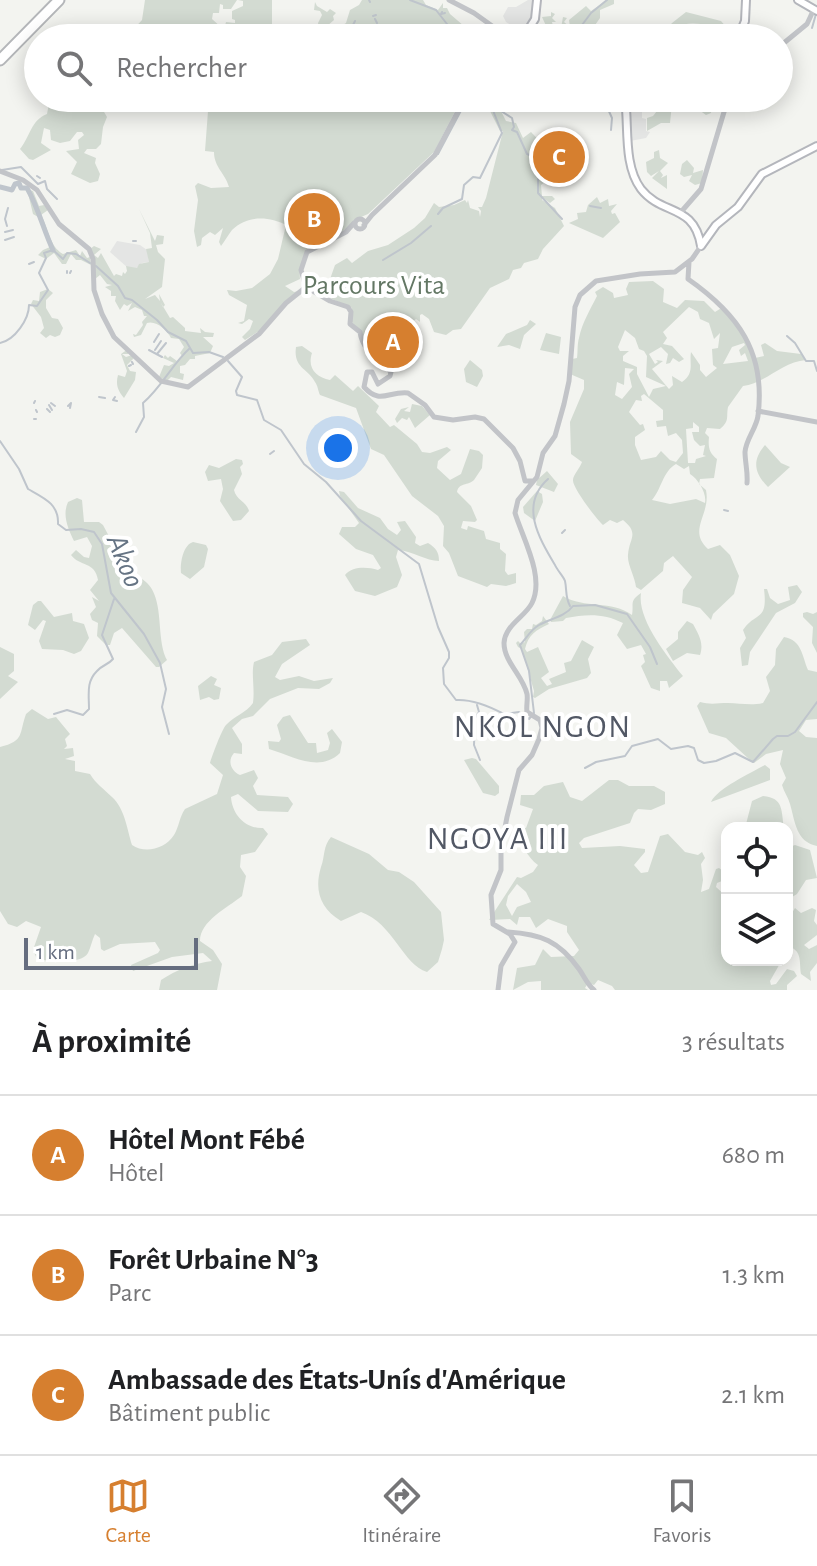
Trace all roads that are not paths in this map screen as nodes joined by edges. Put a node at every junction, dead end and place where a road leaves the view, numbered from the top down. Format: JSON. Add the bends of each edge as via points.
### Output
{"nodes":[{"id":1,"x":449,"y":0,"type":"edge"},
{"id":2,"x":537,"y":0,"type":"edge"},
{"id":3,"x":748,"y":0,"type":"edge"},
{"id":4,"x":798,"y":0,"type":"edge"},
{"id":5,"x":56,"y":1,"type":"edge"},
{"id":6,"x":816,"y":10,"type":"edge"},
{"id":7,"x":34,"y":24,"type":"edge"},
{"id":8,"x":36,"y":24,"type":"edge"},
{"id":9,"x":490,"y":24,"type":"edge"},
{"id":10,"x":532,"y":24,"type":"edge"},
{"id":11,"x":744,"y":24,"type":"edge"},
{"id":12,"x":24,"y":34,"type":"edge"},
{"id":13,"x":24,"y":36,"type":"edge"},
{"id":14,"x":793,"y":36,"type":"edge"},
{"id":15,"x":0,"y":59,"type":"edge"},
{"id":16,"x":457,"y":112,"type":"edge"},
{"id":17,"x":458,"y":112,"type":"edge"},
{"id":18,"x":626,"y":112,"type":"edge"},
{"id":19,"x":724,"y":112,"type":"edge"},
{"id":20,"x":817,"y":146,"type":"edge"},
{"id":21,"x":1,"y":172,"type":"edge"},
{"id":22,"x":681,"y":212,"type":"junction"},
{"id":23,"x":357,"y":221,"type":"junction"},
{"id":24,"x":362,"y":227,"type":"junction"},
{"id":25,"x":346,"y":232,"type":"junction"},
{"id":26,"x":701,"y":246,"type":"junction"},
{"id":27,"x":689,"y":262,"type":"junction"},
{"id":28,"x":306,"y":287,"type":"junction"},
{"id":29,"x":758,"y":411,"type":"junction"},
{"id":30,"x":817,"y":422,"type":"edge"},
{"id":31,"x":537,"y":477,"type":"junction"},
{"id":32,"x":747,"y":483,"type":"dead end"},
{"id":33,"x":508,"y":932,"type":"junction"},
{"id":34,"x":498,"y":990,"type":"edge"},
{"id":35,"x":594,"y":990,"type":"edge"}],
"edges":[{"from":1,"to":9,"type":"street"},
{"from":2,"to":10,"type":"main road"},
{"from":3,"to":11,"type":"main road"},
{"from":4,"to":6,"type":"main road"},
{"from":5,"to":7,"type":"highway"},
{"from":5,"to":8,"type":"highway"},
{"from":6,"to":14,"type":"street"},
{"from":12,"to":15,"type":"highway"},
{"from":13,"to":15,"type":"highway"},
{"from":16,"to":23,"type":"street","via":[[434,154],[369,216]]},
{"from":17,"to":24,"type":"street","via":[[440,149]]},
{"from":18,"to":22,"type":"main road","via":[[629,158],[637,183],[649,197]]},
{"from":19,"to":22,"type":"street","via":[[701,189]]},
{"from":20,"to":26,"type":"main road","via":[[762,174]]},
{"from":21,"to":28,"type":"street","via":[[37,190],[57,222],[90,251],[98,303],[114,337],[164,382],[188,387],[271,322]]},
{"from":22,"to":26,"type":"main road","via":[[694,224]]},
{"from":23,"to":24,"type":"street"},
{"from":23,"to":25,"type":"street"},
{"from":24,"to":25,"type":"street"},
{"from":25,"to":28,"type":"street","via":[[307,252],[301,273]]},
{"from":26,"to":27,"type":"street"},
{"from":27,"to":29,"type":"street","via":[[688,279],[730,314],[751,347]]},
{"from":27,"to":31,"type":"street","via":[[673,272],[598,280],[580,295],[569,387]]},
{"from":28,"to":31,"type":"street","via":[[348,307],[350,325],[391,372],[379,384],[367,372],[364,387],[372,395],[406,392],[434,417],[484,419],[513,448],[525,481]]},
{"from":29,"to":30,"type":"street"},
{"from":29,"to":32,"type":"street","via":[[747,443]]},
{"from":31,"to":33,"type":"street","via":[[515,509],[536,570],[536,592],[504,641],[527,693],[527,712],[540,720],[542,728],[518,773],[501,870],[491,895],[494,925]]},
{"from":33,"to":34,"type":"street","via":[[514,945],[502,963]]},
{"from":33,"to":35,"type":"street","via":[[530,933],[556,944]]}]}
